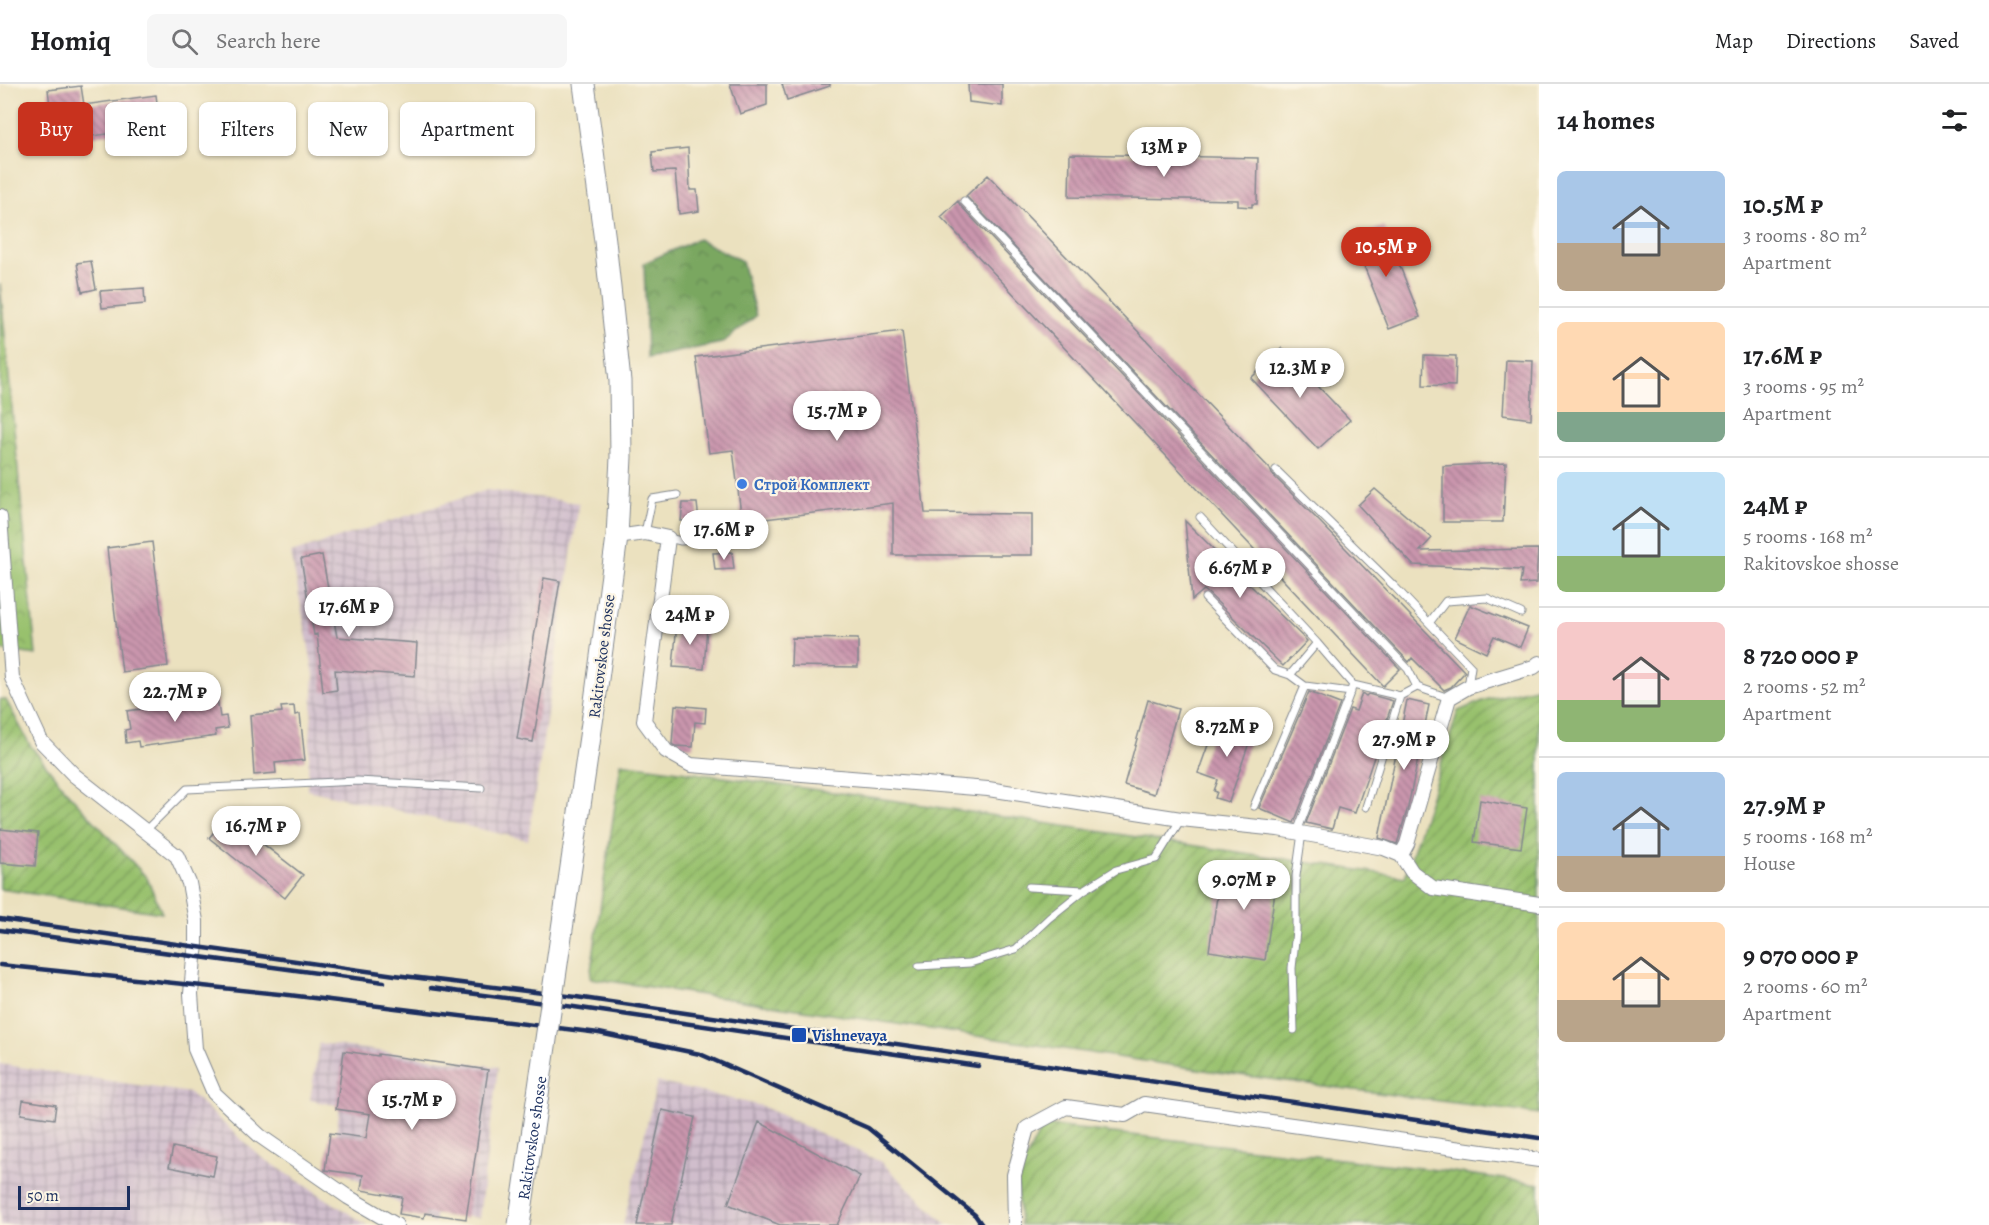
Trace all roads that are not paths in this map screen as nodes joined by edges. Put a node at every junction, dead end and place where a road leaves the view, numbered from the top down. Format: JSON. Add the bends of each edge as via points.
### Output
{"nodes":[{"id":1,"x":584,"y":84,"type":"edge"},
{"id":2,"x":964,"y":201,"type":"dead end"},
{"id":3,"x":1276,"y":470,"type":"dead end"},
{"id":4,"x":676,"y":495,"type":"dead end"},
{"id":5,"x":0,"y":517,"type":"edge"},
{"id":6,"x":1200,"y":517,"type":"dead end"},
{"id":7,"x":645,"y":533,"type":"junction"},
{"id":8,"x":616,"y":537,"type":"junction"},
{"id":9,"x":736,"y":537,"type":"dead end"},
{"id":10,"x":668,"y":538,"type":"junction"},
{"id":11,"x":1205,"y":598,"type":"dead end"},
{"id":12,"x":1521,"y":614,"type":"dead end"},
{"id":13,"x":1429,"y":623,"type":"junction"},
{"id":14,"x":1317,"y":643,"type":"junction"},
{"id":15,"x":1539,"y":663,"type":"edge"},
{"id":16,"x":1290,"y":675,"type":"junction"},
{"id":17,"x":1305,"y":686,"type":"junction"},
{"id":18,"x":1417,"y":687,"type":"junction"},
{"id":19,"x":1468,"y":687,"type":"junction"},
{"id":20,"x":1352,"y":688,"type":"junction"},
{"id":21,"x":1400,"y":696,"type":"junction"},
{"id":22,"x":1449,"y":698,"type":"junction"},
{"id":23,"x":481,"y":788,"type":"dead end"},
{"id":24,"x":1254,"y":806,"type":"dead end"},
{"id":25,"x":1366,"y":807,"type":"dead end"},
{"id":26,"x":1181,"y":819,"type":"junction"},
{"id":27,"x":145,"y":831,"type":"junction"},
{"id":28,"x":1299,"y":833,"type":"junction"},
{"id":29,"x":1401,"y":855,"type":"junction"},
{"id":30,"x":1029,"y":887,"type":"dead end"},
{"id":31,"x":1084,"y":890,"type":"junction"},
{"id":32,"x":1539,"y":904,"type":"edge"},
{"id":33,"x":919,"y":966,"type":"dead end"},
{"id":34,"x":1294,"y":1030,"type":"dead end"},
{"id":35,"x":1539,"y":1160,"type":"edge"},
{"id":36,"x":396,"y":1225,"type":"edge"},
{"id":37,"x":519,"y":1225,"type":"edge"},
{"id":38,"x":1015,"y":1225,"type":"edge"}],
"edges":[{"from":1,"to":8,"type":"main road","name":"Rakitovskoe shosse","via":[[620,381]]},
{"from":2,"to":18,"type":"lane","via":[[1408,669]]},
{"from":3,"to":13,"type":"lane"},
{"from":4,"to":7,"type":"lane","via":[[652,499]]},
{"from":5,"to":27,"type":"street","via":[[12,678],[41,741],[74,775]]},
{"from":6,"to":14,"type":"lane"},
{"from":7,"to":8,"type":"street"},
{"from":7,"to":10,"type":"street"},
{"from":8,"to":37,"type":"main road","name":"Rakitovskoe shosse","bridge":true},
{"from":9,"to":10,"type":"lane","via":[[681,541]]},
{"from":10,"to":26,"type":"street","via":[[644,721],[666,751],[691,765],[988,789]]},
{"from":11,"to":16,"type":"lane","via":[[1275,670]]},
{"from":12,"to":13,"type":"lane","via":[[1487,598],[1446,601]]},
{"from":13,"to":19,"type":"lane","via":[[1471,667]]},
{"from":14,"to":16,"type":"lane"},
{"from":14,"to":20,"type":"lane"},
{"from":15,"to":19,"type":"street"},
{"from":16,"to":17,"type":"lane"},
{"from":17,"to":20,"type":"lane"},
{"from":17,"to":24,"type":"lane"},
{"from":18,"to":21,"type":"lane"},
{"from":18,"to":22,"type":"lane"},
{"from":19,"to":22,"type":"street"},
{"from":20,"to":21,"type":"lane"},
{"from":20,"to":28,"type":"lane"},
{"from":21,"to":25,"type":"lane"},
{"from":22,"to":29,"type":"street"},
{"from":23,"to":27,"type":"lane","via":[[358,781],[187,789]]},
{"from":26,"to":28,"type":"street"},
{"from":26,"to":31,"type":"lane","via":[[1156,859],[1116,870]]},
{"from":27,"to":36,"type":"street","via":[[177,856],[189,883],[196,921],[191,994],[195,1049],[214,1093],[260,1136]]},
{"from":28,"to":29,"type":"street","via":[[1384,848]]},
{"from":28,"to":34,"type":"lane","via":[[1292,968]]},
{"from":29,"to":32,"type":"street","via":[[1412,872],[1433,888]]},
{"from":30,"to":31,"type":"lane"},
{"from":31,"to":33,"type":"lane","via":[[1016,949],[970,963]]},
{"from":35,"to":38,"type":"street","via":[[1144,1104],[1125,1115],[1066,1107],[1027,1128],[1014,1175]]}]}
